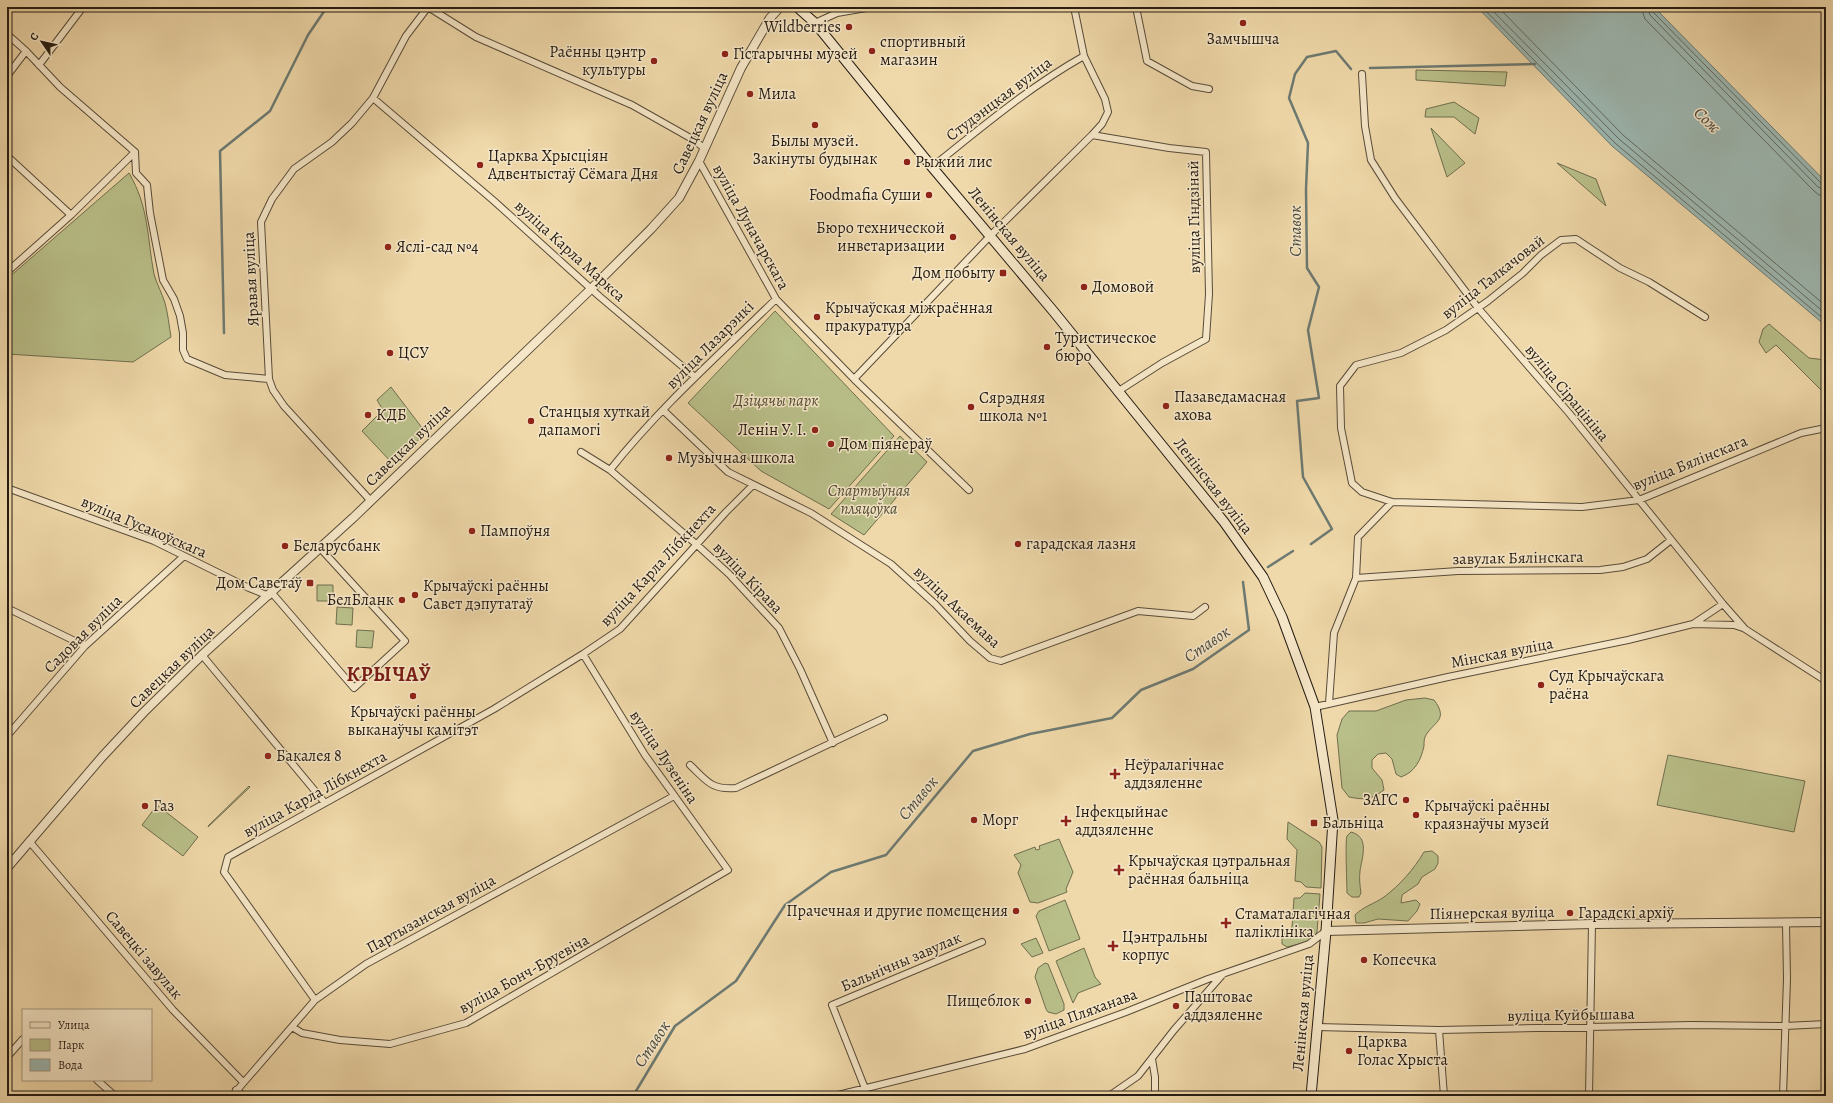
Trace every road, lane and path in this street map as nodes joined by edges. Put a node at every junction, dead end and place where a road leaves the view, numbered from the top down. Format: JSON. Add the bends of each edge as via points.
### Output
{"nodes":[{"id":1,"x":83,"y":7,"type":"edge"},
{"id":2,"x":428,"y":7,"type":"edge"},
{"id":3,"x":780,"y":7,"type":"edge"},
{"id":4,"x":797,"y":7,"type":"edge"},
{"id":5,"x":872,"y":7,"type":"edge"},
{"id":6,"x":1074,"y":7,"type":"edge"},
{"id":7,"x":1136,"y":7,"type":"edge"},
{"id":8,"x":814,"y":23,"type":"junction"},
{"id":9,"x":7,"y":34,"type":"edge"},
{"id":10,"x":26,"y":51,"type":"junction"},
{"id":11,"x":1084,"y":56,"type":"junction"},
{"id":12,"x":38,"y":65,"type":"junction"},
{"id":13,"x":1362,"y":74,"type":"dead end"},
{"id":14,"x":7,"y":76,"type":"edge"},
{"id":15,"x":1209,"y":89,"type":"dead end"},
{"id":16,"x":373,"y":98,"type":"junction"},
{"id":17,"x":1092,"y":135,"type":"junction"},
{"id":18,"x":705,"y":149,"type":"junction"},
{"id":19,"x":135,"y":152,"type":"junction"},
{"id":20,"x":7,"y":156,"type":"edge"},
{"id":21,"x":699,"y":161,"type":"junction"},
{"id":22,"x":932,"y":167,"type":"junction"},
{"id":23,"x":72,"y":215,"type":"junction"},
{"id":24,"x":991,"y":235,"type":"junction"},
{"id":25,"x":7,"y":272,"type":"edge"},
{"id":26,"x":591,"y":288,"type":"junction"},
{"id":27,"x":776,"y":299,"type":"junction"},
{"id":28,"x":1478,"y":308,"type":"junction"},
{"id":29,"x":1705,"y":317,"type":"dead end"},
{"id":30,"x":695,"y":377,"type":"junction"},
{"id":31,"x":269,"y":379,"type":"junction"},
{"id":32,"x":854,"y":379,"type":"junction"},
{"id":33,"x":1117,"y":392,"type":"junction"},
{"id":34,"x":664,"y":411,"type":"junction"},
{"id":35,"x":1826,"y":428,"type":"edge"},
{"id":36,"x":581,"y":452,"type":"dead end"},
{"id":37,"x":610,"y":470,"type":"junction"},
{"id":38,"x":1352,"y":483,"type":"joint"},
{"id":39,"x":753,"y":485,"type":"junction"},
{"id":40,"x":7,"y":488,"type":"edge"},
{"id":41,"x":969,"y":490,"type":"dead end"},
{"id":42,"x":370,"y":500,"type":"junction"},
{"id":43,"x":1639,"y":500,"type":"junction"},
{"id":44,"x":1392,"y":502,"type":"junction"},
{"id":45,"x":1671,"y":540,"type":"junction"},
{"id":46,"x":696,"y":544,"type":"junction"},
{"id":47,"x":320,"y":548,"type":"junction"},
{"id":48,"x":184,"y":556,"type":"junction"},
{"id":49,"x":1356,"y":578,"type":"junction"},
{"id":50,"x":270,"y":595,"type":"junction"},
{"id":51,"x":1723,"y":604,"type":"junction"},
{"id":52,"x":1205,"y":606,"type":"dead end"},
{"id":53,"x":7,"y":608,"type":"edge"},
{"id":54,"x":1693,"y":624,"type":"junction"},
{"id":55,"x":1745,"y":629,"type":"junction"},
{"id":56,"x":85,"y":646,"type":"junction"},
{"id":57,"x":583,"y":654,"type":"junction"},
{"id":58,"x":202,"y":655,"type":"junction"},
{"id":59,"x":1826,"y":680,"type":"edge"},
{"id":60,"x":1328,"y":704,"type":"junction"},
{"id":61,"x":1315,"y":707,"type":"junction"},
{"id":62,"x":884,"y":718,"type":"dead end"},
{"id":63,"x":7,"y":736,"type":"edge"},
{"id":64,"x":833,"y":743,"type":"junction"},
{"id":65,"x":690,"y":765,"type":"dead end"},
{"id":66,"x":674,"y":796,"type":"junction"},
{"id":67,"x":325,"y":803,"type":"junction"},
{"id":68,"x":29,"y":841,"type":"junction"},
{"id":69,"x":7,"y":868,"type":"edge"},
{"id":70,"x":728,"y":870,"type":"joint"},
{"id":71,"x":1826,"y":922,"type":"edge"},
{"id":72,"x":1786,"y":923,"type":"junction"},
{"id":73,"x":1592,"y":924,"type":"junction"},
{"id":74,"x":1326,"y":931,"type":"junction"},
{"id":75,"x":982,"y":942,"type":"dead end"},
{"id":76,"x":1224,"y":973,"type":"junction"},
{"id":77,"x":315,"y":1000,"type":"junction"},
{"id":78,"x":1826,"y":1024,"type":"edge"},
{"id":79,"x":1785,"y":1026,"type":"junction"},
{"id":80,"x":292,"y":1027,"type":"junction"},
{"id":81,"x":1317,"y":1027,"type":"junction"},
{"id":82,"x":1590,"y":1028,"type":"junction"},
{"id":83,"x":1439,"y":1030,"type":"junction"},
{"id":84,"x":22,"y":1040,"type":"edge"},
{"id":85,"x":7,"y":1057,"type":"edge"},
{"id":86,"x":1152,"y":1059,"type":"junction"},
{"id":87,"x":99,"y":1081,"type":"edge"},
{"id":88,"x":243,"y":1082,"type":"junction"},
{"id":89,"x":864,"y":1087,"type":"junction"},
{"id":90,"x":236,"y":1090,"type":"junction"},
{"id":91,"x":115,"y":1096,"type":"edge"},
{"id":92,"x":232,"y":1096,"type":"edge"},
{"id":93,"x":244,"y":1096,"type":"edge"},
{"id":94,"x":834,"y":1096,"type":"edge"},
{"id":95,"x":868,"y":1096,"type":"edge"},
{"id":96,"x":1109,"y":1096,"type":"edge"},
{"id":97,"x":1155,"y":1096,"type":"edge"},
{"id":98,"x":1311,"y":1096,"type":"edge"},
{"id":99,"x":1444,"y":1096,"type":"edge"},
{"id":100,"x":1588,"y":1096,"type":"edge"},
{"id":101,"x":1783,"y":1096,"type":"edge"}],
"edges":[{"from":1,"to":12,"type":"street"},
{"from":2,"to":16,"type":"street","name":"Яравая вуліца","via":[[406,36]]},
{"from":2,"to":18,"type":"street","name":"вуліца Луначарскага","via":[[476,37],[632,105],[694,140]]},
{"from":3,"to":18,"type":"street","name":"Савецкая вуліца","via":[[770,18],[741,68]]},
{"from":4,"to":8,"type":"main road","name":"Ленінская вуліца"},
{"from":5,"to":8,"type":"street","via":[[837,12]]},
{"from":6,"to":11,"type":"street"},
{"from":7,"to":15,"type":"street","via":[[1147,61],[1192,86]]},
{"from":8,"to":22,"type":"main road","name":"Ленінская вуліца"},
{"from":9,"to":10,"type":"street"},
{"from":10,"to":12,"type":"street"},
{"from":10,"to":14,"type":"street"},
{"from":11,"to":17,"type":"street","via":[[1106,99],[1108,112]]},
{"from":11,"to":22,"type":"street","name":"Студэнцкая вуліца","via":[[1056,72],[999,112]]},
{"from":12,"to":19,"type":"street","via":[[94,118]]},
{"from":13,"to":28,"type":"street","name":"вуліца Сірацініна","via":[[1365,126],[1371,160],[1395,198]]},
{"from":16,"to":26,"type":"street","name":"вуліца Карла Маркса"},
{"from":16,"to":31,"type":"street","name":"Яравая вуліца","via":[[332,142],[294,169],[262,217],[261,241]]},
{"from":17,"to":24,"type":"street"},
{"from":17,"to":33,"type":"street","name":"вуліца Гіндзінай","via":[[1206,152],[1209,294],[1206,339]]},
{"from":18,"to":21,"type":"street","name":"Савецкая вуліца"},
{"from":19,"to":23,"type":"street"},
{"from":19,"to":31,"type":"street","via":[[136,173],[147,185],[163,280],[180,316],[183,350],[187,359],[225,375]]},
{"from":20,"to":23,"type":"street"},
{"from":21,"to":26,"type":"street","name":"Савецкая вуліца","via":[[679,198]]},
{"from":21,"to":27,"type":"street","name":"вуліца Луначарскага"},
{"from":22,"to":24,"type":"main road","name":"Ленінская вуліца"},
{"from":23,"to":25,"type":"street"},
{"from":24,"to":32,"type":"street"},
{"from":24,"to":33,"type":"main road","name":"Ленінская вуліца"},
{"from":26,"to":30,"type":"street","name":"вуліца Карла Маркса"},
{"from":26,"to":42,"type":"street","name":"Савецкая вуліца"},
{"from":27,"to":30,"type":"street","name":"вуліца Лазарэнкі"},
{"from":27,"to":32,"type":"street","name":"вуліца Луначарскага"},
{"from":28,"to":29,"type":"street","name":"вуліца Талкачовай","via":[[1561,240],[1576,239],[1620,268],[1649,282]]},
{"from":28,"to":38,"type":"street","name":"вуліца Талкачовай","via":[[1446,330],[1401,353],[1356,365],[1340,386],[1342,428]]},
{"from":28,"to":43,"type":"street","name":"вуліца Сірацініна","via":[[1569,413]]},
{"from":30,"to":34,"type":"street","name":"вуліца Лазарэнкі"},
{"from":31,"to":42,"type":"street","name":"Яравая вуліца","via":[[284,406]]},
{"from":32,"to":41,"type":"street","name":"вуліца Луначарскага"},
{"from":33,"to":61,"type":"main road","name":"Ленінская вуліца","via":[[1224,522],[1263,578],[1282,618]]},
{"from":34,"to":37,"type":"street","name":"вуліца Лазарэнкі","via":[[634,440]]},
{"from":34,"to":39,"type":"street","name":"вуліца Акаемава","via":[[728,472]]},
{"from":35,"to":43,"type":"street","name":"вуліца Бялінскага","via":[[1801,433]]},
{"from":36,"to":37,"type":"street","name":"вуліца Кірава"},
{"from":37,"to":46,"type":"street","name":"вуліца Кірава"},
{"from":38,"to":44,"type":"street","name":"вуліца Бялінскага","via":[[1362,492]]},
{"from":39,"to":46,"type":"street","name":"вуліца Карла Лібкнехта"},
{"from":39,"to":52,"type":"street","name":"вуліца Акаемава","via":[[811,513],[891,564],[990,658],[1001,661],[1138,611],[1193,616]]},
{"from":40,"to":48,"type":"street","name":"вуліца Гусакоўскага","via":[[154,541]]},
{"from":42,"to":47,"type":"street","name":"Савецкая вуліца"},
{"from":43,"to":44,"type":"street","name":"вуліца Бялінскага","via":[[1582,507]]},
{"from":43,"to":45,"type":"street","name":"вуліца Сірацініна"},
{"from":44,"to":49,"type":"street","via":[[1358,537]]},
{"from":45,"to":49,"type":"street","name":"завулак Бялінскага","via":[[1647,559],[1623,567],[1600,570],[1458,571]]},
{"from":45,"to":51,"type":"street","name":"вуліца Сірацініна"},
{"from":46,"to":57,"type":"street","name":"вуліца Карла Лібкнехта","via":[[620,629]]},
{"from":46,"to":64,"type":"street","name":"вуліца Кірава","via":[[729,574],[778,628],[800,668]]},
{"from":47,"to":50,"type":"street","name":"Савецкая вуліца"},
{"from":47,"to":50,"type":"street","via":[[405,641],[354,688]]},
{"from":48,"to":50,"type":"street","name":"вуліца Гусакоўскага","via":[[249,588]]},
{"from":48,"to":56,"type":"street","name":"Садовая вуліца"},
{"from":49,"to":60,"type":"street","via":[[1334,633]]},
{"from":50,"to":58,"type":"street","name":"Савецкая вуліца"},
{"from":51,"to":54,"type":"street","name":"Мінская вуліца"},
{"from":51,"to":55,"type":"street","name":"вуліца Сірацініна"},
{"from":53,"to":56,"type":"street"},
{"from":54,"to":55,"type":"street","name":"Мінская вуліца","via":[[1734,625]]},
{"from":54,"to":60,"type":"street","name":"Мінская вуліца","via":[[1621,642]]},
{"from":55,"to":59,"type":"street","name":"вуліца Сірацініна"},
{"from":56,"to":63,"type":"street","name":"Садовая вуліца"},
{"from":57,"to":66,"type":"street","name":"вуліца Лузеніна","via":[[645,755]]},
{"from":57,"to":67,"type":"street","name":"вуліца Карла Лібкнехта","via":[[494,709]]},
{"from":58,"to":67,"type":"street"},
{"from":58,"to":68,"type":"street","name":"Савецкая вуліца","via":[[118,739]]},
{"from":60,"to":61,"type":"street","name":"Мінская вуліца"},
{"from":61,"to":74,"type":"main road","name":"Ленінская вуліца","via":[[1333,820]]},
{"from":62,"to":64,"type":"street"},
{"from":64,"to":65,"type":"street","via":[[736,788],[722,789],[712,786]]},
{"from":66,"to":70,"type":"street","name":"вуліца Лузеніна"},
{"from":66,"to":77,"type":"street","name":"Партызанская вуліца","via":[[366,964]]},
{"from":67,"to":77,"type":"street","name":"вуліца Карла Лібкнехта","via":[[228,857],[224,872]]},
{"from":68,"to":69,"type":"street","name":"Савецкая вуліца"},
{"from":68,"to":88,"type":"street","name":"Савецкі завулак","via":[[174,1010]]},
{"from":70,"to":80,"type":"street","name":"вуліца Бонч-Бруевіча","via":[[466,1023],[390,1044],[340,1040],[302,1033]]},
{"from":71,"to":72,"type":"street","name":"Піянерская вуліца"},
{"from":72,"to":73,"type":"street","name":"Піянерская вуліца"},
{"from":72,"to":79,"type":"street"},
{"from":73,"to":74,"type":"street","name":"Піянерская вуліца"},
{"from":73,"to":82,"type":"street"},
{"from":74,"to":76,"type":"street","name":"вуліца Пляханава","via":[[1310,944]]},
{"from":74,"to":81,"type":"main road","name":"Ленінская вуліца"},
{"from":75,"to":89,"type":"street","name":"Бальнічны завулак","via":[[832,1004]]},
{"from":76,"to":86,"type":"street"},
{"from":76,"to":89,"type":"street","name":"вуліца Пляханава","via":[[1025,1049]]},
{"from":77,"to":80,"type":"street","name":"Партызанская вуліца"},
{"from":78,"to":79,"type":"street","name":"вуліца Куйбышава"},
{"from":79,"to":82,"type":"street","name":"вуліца Куйбышава"},
{"from":79,"to":101,"type":"street"},
{"from":80,"to":88,"type":"street","name":"Партызанская вуліца"},
{"from":81,"to":83,"type":"street","name":"вуліца Куйбышава"},
{"from":81,"to":98,"type":"main road","name":"Ленінская вуліца"},
{"from":82,"to":83,"type":"street","name":"вуліца Куйбышава"},
{"from":82,"to":100,"type":"street"},
{"from":83,"to":99,"type":"street"},
{"from":84,"to":85,"type":"street"},
{"from":86,"to":96,"type":"street","via":[[1138,1076]]},
{"from":86,"to":97,"type":"street"},
{"from":87,"to":91,"type":"street"},
{"from":88,"to":90,"type":"street","name":"Партызанская вуліца"},
{"from":89,"to":94,"type":"street","name":"вуліца Пляханава"},
{"from":89,"to":95,"type":"street","name":"Бальнічны завулак"},
{"from":90,"to":92,"type":"street","name":"Партызанская вуліца"},
{"from":90,"to":93,"type":"street"}]}
